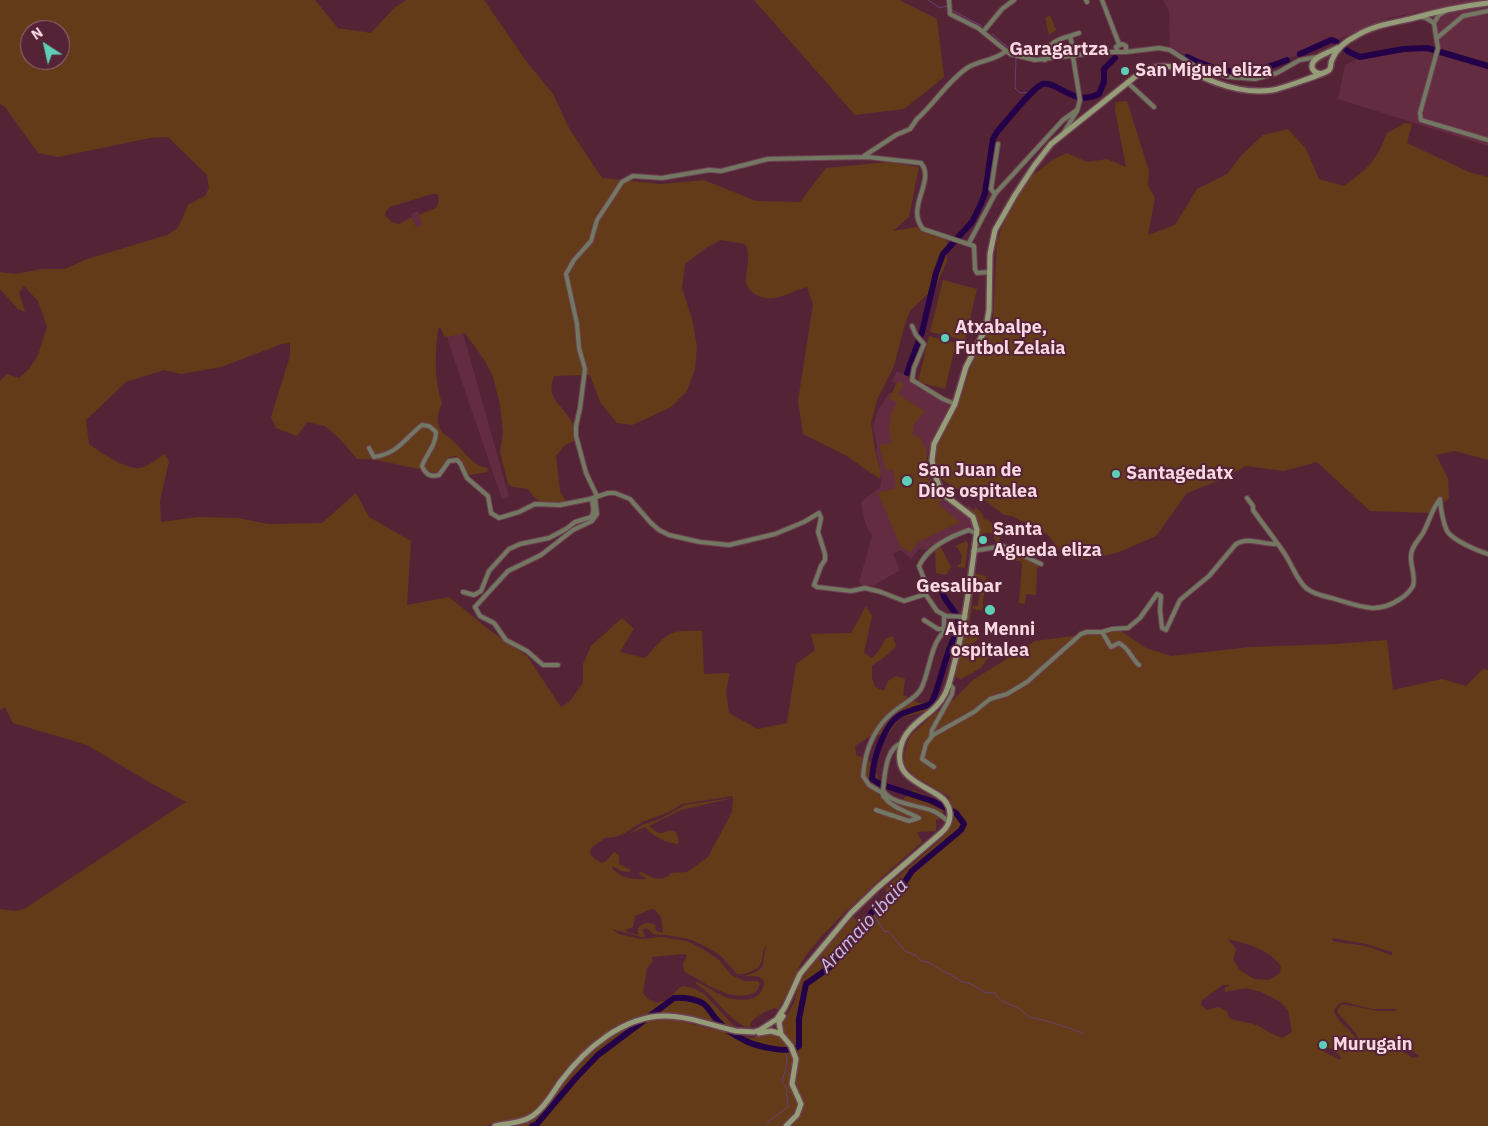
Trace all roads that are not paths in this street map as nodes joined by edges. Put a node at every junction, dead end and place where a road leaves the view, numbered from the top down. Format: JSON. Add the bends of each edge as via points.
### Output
{"nodes":[{"id":1,"x":949,"y":0,"type":"edge"},
{"id":2,"x":1014,"y":0,"type":"edge"},
{"id":3,"x":1102,"y":0,"type":"edge"},
{"id":4,"x":1482,"y":2,"type":"edge"},
{"id":5,"x":1488,"y":4,"type":"edge"},
{"id":6,"x":1449,"y":10,"type":"junction"},
{"id":7,"x":1488,"y":11,"type":"edge"},
{"id":8,"x":1433,"y":20,"type":"junction"},
{"id":9,"x":1438,"y":31,"type":"junction"},
{"id":10,"x":1447,"y":31,"type":"junction"},
{"id":11,"x":983,"y":32,"type":"junction"},
{"id":12,"x":1078,"y":33,"type":"dead end"},
{"id":13,"x":1070,"y":36,"type":"junction"},
{"id":14,"x":1437,"y":39,"type":"junction"},
{"id":15,"x":1119,"y":44,"type":"junction"},
{"id":16,"x":1340,"y":47,"type":"junction"},
{"id":17,"x":1006,"y":51,"type":"junction"},
{"id":18,"x":1115,"y":52,"type":"junction"},
{"id":19,"x":1126,"y":52,"type":"junction"},
{"id":20,"x":1074,"y":56,"type":"junction"},
{"id":21,"x":1324,"y":56,"type":"junction"},
{"id":22,"x":1317,"y":57,"type":"junction"},
{"id":23,"x":1045,"y":60,"type":"junction"},
{"id":24,"x":1305,"y":60,"type":"junction"},
{"id":25,"x":1331,"y":62,"type":"junction"},
{"id":26,"x":1313,"y":69,"type":"junction"},
{"id":27,"x":1321,"y":74,"type":"junction"},
{"id":28,"x":1306,"y":79,"type":"junction"},
{"id":29,"x":1128,"y":82,"type":"junction"},
{"id":30,"x":1154,"y":107,"type":"dead end"},
{"id":31,"x":1077,"y":110,"type":"junction"},
{"id":32,"x":1064,"y":132,"type":"junction"},
{"id":33,"x":1488,"y":140,"type":"edge"},
{"id":34,"x":998,"y":144,"type":"dead end"},
{"id":35,"x":862,"y":157,"type":"junction"},
{"id":36,"x":995,"y":194,"type":"junction"},
{"id":37,"x":969,"y":243,"type":"junction"},
{"id":38,"x":989,"y":272,"type":"junction"},
{"id":39,"x":912,"y":326,"type":"dead end"},
{"id":40,"x":955,"y":404,"type":"junction"},
{"id":41,"x":369,"y":448,"type":"dead end"},
{"id":42,"x":595,"y":497,"type":"junction"},
{"id":43,"x":1247,"y":498,"type":"dead end"},
{"id":44,"x":977,"y":534,"type":"junction"},
{"id":45,"x":1277,"y":544,"type":"junction"},
{"id":46,"x":973,"y":550,"type":"junction"},
{"id":47,"x":1488,"y":554,"type":"edge"},
{"id":48,"x":1041,"y":564,"type":"dead end"},
{"id":49,"x":464,"y":592,"type":"dead end"},
{"id":50,"x":926,"y":594,"type":"junction"},
{"id":51,"x":944,"y":616,"type":"junction"},
{"id":52,"x":963,"y":617,"type":"junction"},
{"id":53,"x":924,"y":620,"type":"dead end"},
{"id":54,"x":944,"y":630,"type":"junction"},
{"id":55,"x":1102,"y":632,"type":"junction"},
{"id":56,"x":558,"y":665,"type":"dead end"},
{"id":57,"x":1139,"y":665,"type":"dead end"},
{"id":58,"x":949,"y":684,"type":"junction"},
{"id":59,"x":931,"y":737,"type":"junction"},
{"id":60,"x":902,"y":743,"type":"junction"},
{"id":61,"x":934,"y":767,"type":"dead end"},
{"id":62,"x":884,"y":794,"type":"junction"},
{"id":63,"x":876,"y":810,"type":"dead end"},
{"id":64,"x":950,"y":822,"type":"junction"},
{"id":65,"x":786,"y":1006,"type":"junction"},
{"id":66,"x":771,"y":1024,"type":"junction"},
{"id":67,"x":747,"y":1032,"type":"junction"},
{"id":68,"x":779,"y":1032,"type":"junction"},
{"id":69,"x":495,"y":1126,"type":"edge"},
{"id":70,"x":786,"y":1126,"type":"edge"}],
"edges":[{"from":1,"to":11,"type":"street","via":[[950,14]]},
{"from":2,"to":11,"type":"street"},
{"from":3,"to":15,"type":"street"},
{"from":4,"to":5,"type":"main road"},
{"from":4,"to":6,"type":"main road"},
{"from":6,"to":8,"type":"street"},
{"from":6,"to":8,"type":"main road","via":[[1438,12]]},
{"from":7,"to":10,"type":"street","via":[[1463,16]]},
{"from":8,"to":9,"type":"street"},
{"from":8,"to":16,"type":"main road","via":[[1417,17],[1375,27]]},
{"from":9,"to":10,"type":"street"},
{"from":9,"to":14,"type":"street"},
{"from":10,"to":14,"type":"street"},
{"from":11,"to":17,"type":"street"},
{"from":12,"to":13,"type":"street"},
{"from":13,"to":20,"type":"street"},
{"from":13,"to":23,"type":"street","via":[[1050,46]]},
{"from":14,"to":33,"type":"street","via":[[1438,48],[1420,113],[1421,120]]},
{"from":15,"to":18,"type":"street"},
{"from":15,"to":19,"type":"street","via":[[1125,45]]},
{"from":16,"to":21,"type":"main road"},
{"from":16,"to":25,"type":"main road"},
{"from":17,"to":23,"type":"street","via":[[1022,58]]},
{"from":17,"to":35,"type":"street","via":[[976,63],[958,75],[913,126]]},
{"from":18,"to":19,"type":"street"},
{"from":18,"to":20,"type":"street"},
{"from":19,"to":24,"type":"street","via":[[1158,48],[1170,50],[1206,71],[1245,79],[1266,77]]},
{"from":20,"to":23,"type":"street"},
{"from":20,"to":31,"type":"street","via":[[1080,97]]},
{"from":21,"to":22,"type":"main road"},
{"from":21,"to":25,"type":"main road"},
{"from":22,"to":24,"type":"street"},
{"from":22,"to":26,"type":"main road"},
{"from":24,"to":26,"type":"street"},
{"from":25,"to":27,"type":"main road","via":[[1330,70]]},
{"from":26,"to":27,"type":"main road"},
{"from":26,"to":28,"type":"main road"},
{"from":27,"to":28,"type":"main road"},
{"from":28,"to":29,"type":"main road","via":[[1272,91],[1254,91],[1218,83],[1175,66],[1161,66],[1149,68]]},
{"from":29,"to":30,"type":"street"},
{"from":29,"to":32,"type":"main road"},
{"from":31,"to":32,"type":"street"},
{"from":31,"to":36,"type":"street","via":[[1063,120]]},
{"from":32,"to":38,"type":"main road","via":[[1044,152],[1004,211],[992,241]]},
{"from":34,"to":36,"type":"street","via":[[992,189]]},
{"from":35,"to":37,"type":"street","via":[[921,163],[926,176],[917,216],[919,224],[923,229]]},
{"from":35,"to":42,"type":"street","via":[[768,158],[721,171],[662,178],[633,176],[622,182],[597,220],[591,241],[566,274],[585,369],[576,436]]},
{"from":36,"to":37,"type":"street"},
{"from":37,"to":38,"type":"street","via":[[974,246],[977,273]]},
{"from":38,"to":40,"type":"main road","via":[[986,328],[966,367]]},
{"from":39,"to":40,"type":"street","via":[[924,344],[912,380]]},
{"from":40,"to":44,"type":"main road","via":[[933,448],[934,472],[938,486],[947,497],[975,519]]},
{"from":41,"to":42,"type":"street","via":[[374,457],[382,456],[402,446],[422,425],[430,426],[436,432],[436,438],[424,460],[424,471],[428,476],[440,475],[449,461],[457,460],[467,478],[488,496],[491,513],[499,518],[535,504],[560,505]]},
{"from":42,"to":49,"type":"street","via":[[591,517],[575,522],[549,538],[511,548],[489,571],[480,592],[471,595]]},
{"from":42,"to":50,"type":"street","via":[[608,493],[626,497],[659,530],[669,535],[729,545],[775,534],[819,513],[818,532],[825,560],[815,580],[817,588],[851,591],[865,588],[902,601]]},
{"from":42,"to":56,"type":"street","via":[[596,518],[573,530],[541,555],[508,571],[475,607],[480,616],[494,623],[506,640],[527,651],[542,665]]},
{"from":43,"to":45,"type":"street"},
{"from":44,"to":46,"type":"main road"},
{"from":44,"to":50,"type":"street","via":[[968,530],[927,553],[919,566]]},
{"from":45,"to":47,"type":"street","via":[[1311,592],[1373,609],[1386,607],[1398,600],[1413,585],[1412,550],[1440,499],[1448,532]]},
{"from":45,"to":55,"type":"street","via":[[1243,541],[1236,544],[1209,576],[1180,600],[1167,630],[1162,628],[1161,596],[1157,594],[1131,626]]},
{"from":46,"to":48,"type":"street","via":[[1003,546]]},
{"from":46,"to":52,"type":"main road"},
{"from":50,"to":51,"type":"street"},
{"from":51,"to":52,"type":"street"},
{"from":51,"to":54,"type":"street"},
{"from":52,"to":58,"type":"main road"},
{"from":53,"to":54,"type":"street"},
{"from":54,"to":62,"type":"street","via":[[938,638],[920,691],[885,720],[864,757],[862,776],[869,785]]},
{"from":55,"to":57,"type":"street","via":[[1111,647],[1119,643],[1124,645]]},
{"from":55,"to":59,"type":"street","via":[[1081,634],[1027,682],[1008,694],[990,699]]},
{"from":58,"to":59,"type":"street","via":[[953,688],[952,694]]},
{"from":58,"to":60,"type":"main road","via":[[940,703],[914,725]]},
{"from":59,"to":61,"type":"street","via":[[922,760]]},
{"from":60,"to":62,"type":"street","via":[[888,758]]},
{"from":60,"to":64,"type":"main road","via":[[900,758],[905,773],[917,784],[942,797],[948,804]]},
{"from":62,"to":63,"type":"street","via":[[890,803],[918,818],[909,821]]},
{"from":62,"to":64,"type":"street","via":[[903,803],[935,811]]},
{"from":64,"to":65,"type":"main road","via":[[942,833],[856,907],[800,974]]},
{"from":65,"to":66,"type":"main road"},
{"from":65,"to":68,"type":"main road","via":[[779,1022]]},
{"from":66,"to":67,"type":"main road"},
{"from":66,"to":68,"type":"main road"},
{"from":67,"to":68,"type":"main road"},
{"from":67,"to":69,"type":"main road","via":[[685,1018],[658,1016],[642,1019],[616,1031],[582,1057],[534,1116]]},
{"from":68,"to":70,"type":"main road","via":[[795,1053],[792,1084],[800,1104],[797,1115]]}]}
